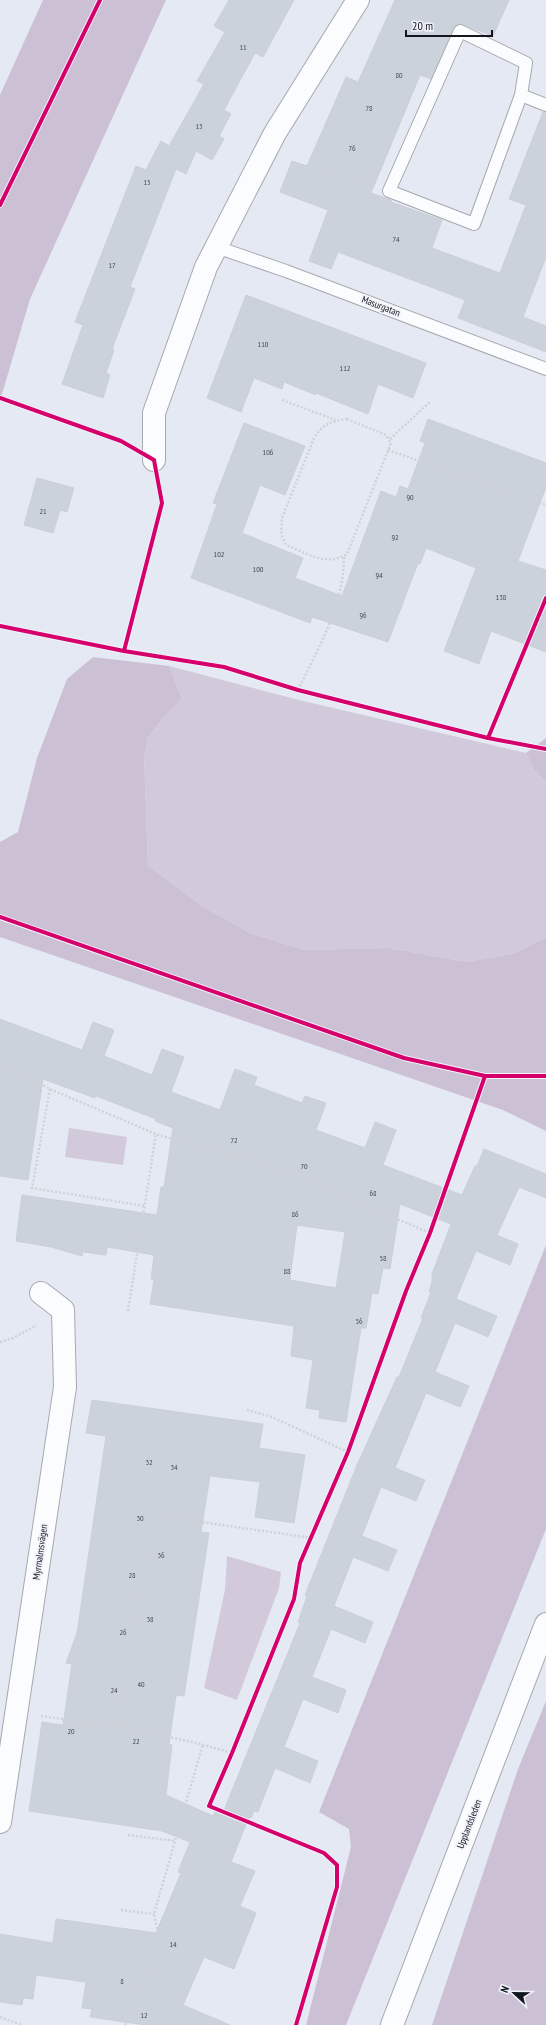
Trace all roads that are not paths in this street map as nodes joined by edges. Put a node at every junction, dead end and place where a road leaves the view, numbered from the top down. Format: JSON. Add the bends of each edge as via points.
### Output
{"nodes":[{"id":1,"x":358,"y":0,"type":"edge"},
{"id":2,"x":521,"y":95,"type":"junction"},
{"id":3,"x":546,"y":105,"type":"edge"},
{"id":4,"x":216,"y":247,"type":"junction"},
{"id":5,"x":546,"y":369,"type":"edge"},
{"id":6,"x":154,"y":460,"type":"dead end"},
{"id":7,"x":41,"y":1293,"type":"dead end"},
{"id":8,"x":546,"y":1624,"type":"edge"},
{"id":9,"x":5,"y":1751,"type":"edge"},
{"id":10,"x":0,"y":1822,"type":"edge"},
{"id":11,"x":392,"y":2025,"type":"edge"}],
"edges":[{"from":1,"to":4,"type":"street","via":[[275,133]]},
{"from":2,"to":2,"type":"lane","via":[[526,63],[460,31],[388,191],[474,224]]},
{"from":2,"to":3,"type":"lane"},
{"from":4,"to":5,"type":"lane","name":"Masurgatan","via":[[286,270]]},
{"from":4,"to":6,"type":"street","via":[[203,274],[154,413]]},
{"from":7,"to":9,"type":"street","name":"Myrmalmsvägen","via":[[63,1310],[65,1387],[16,1712]]},
{"from":8,"to":11,"type":"street","name":"Upplandsleden"},
{"from":9,"to":10,"type":"street","name":"Myrmalmsvägen"}]}
